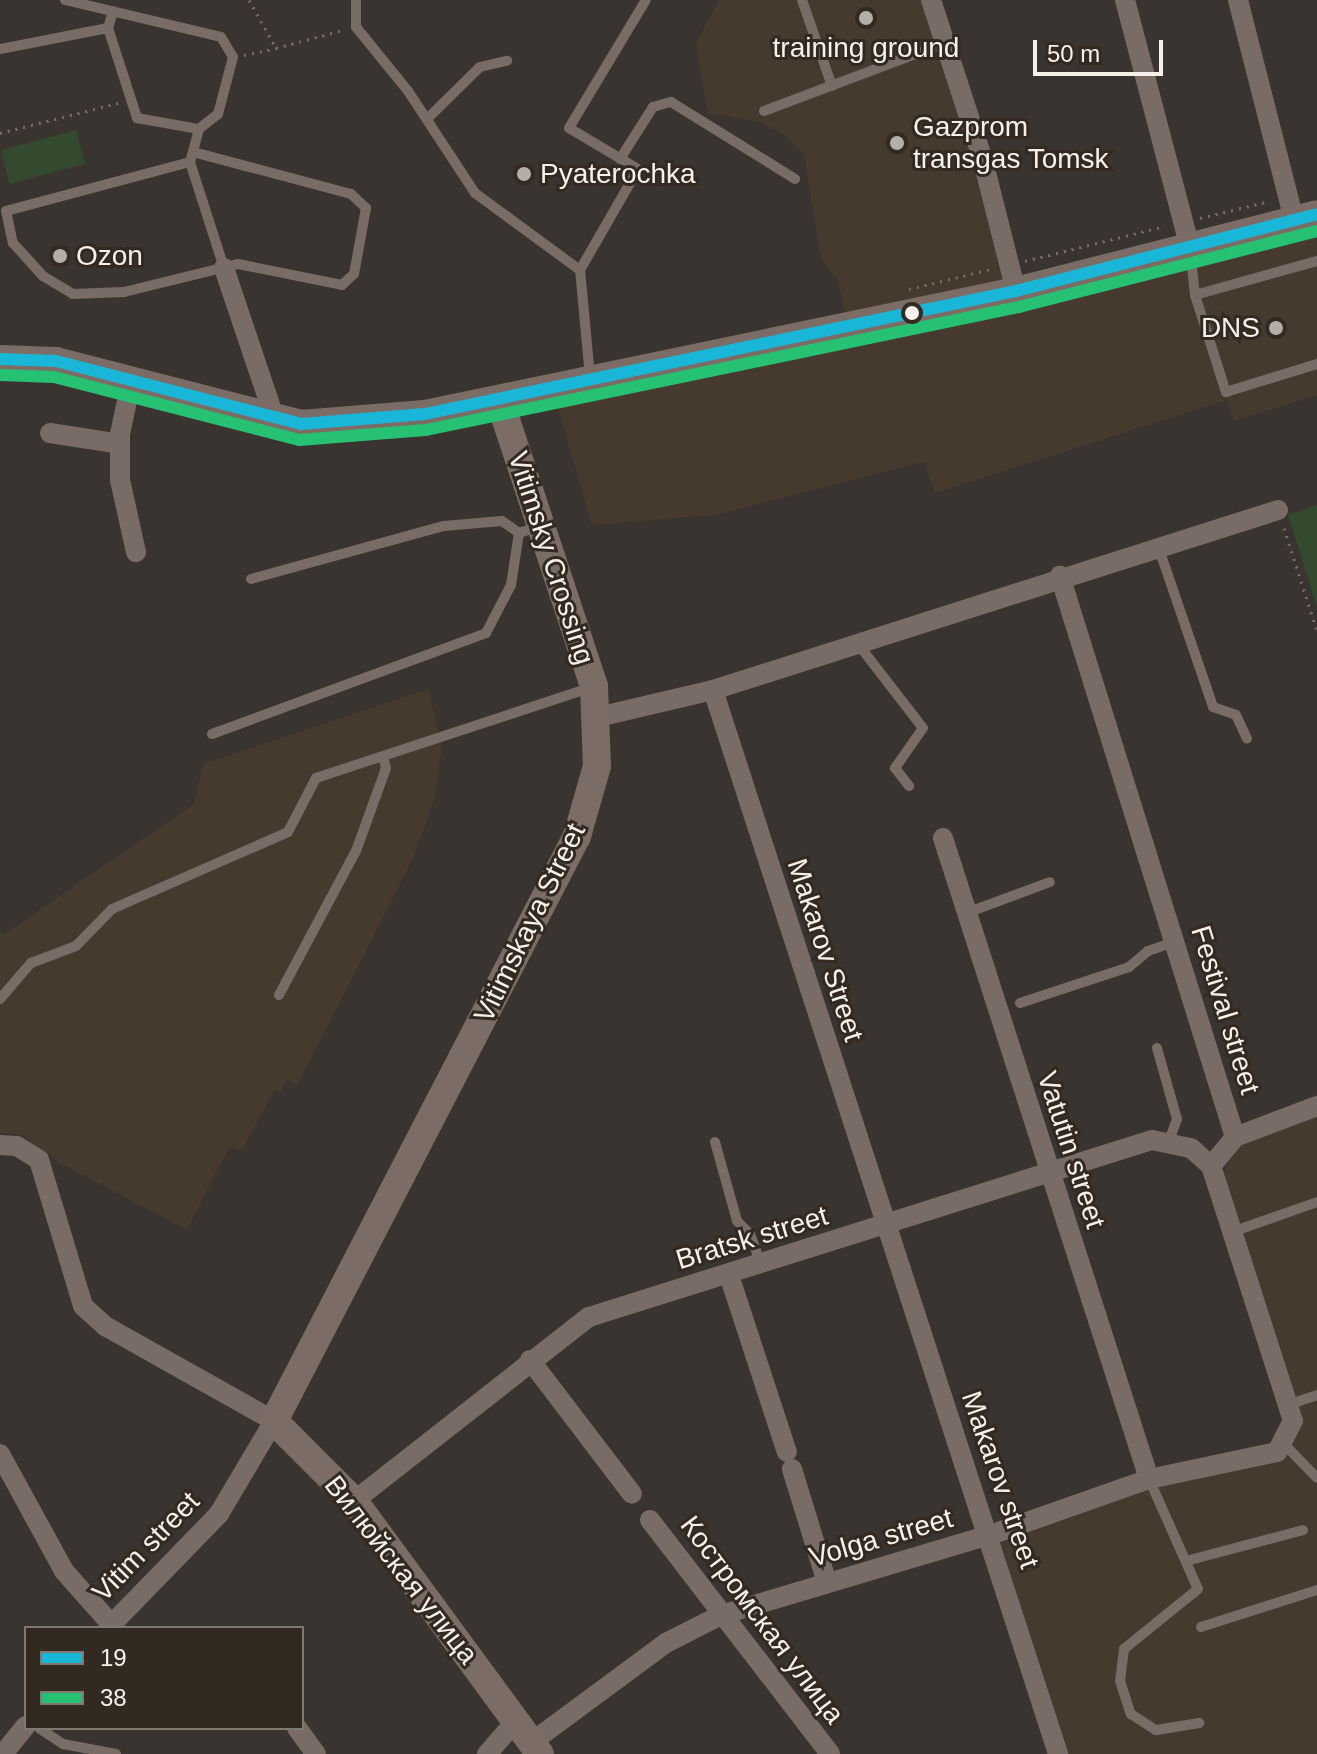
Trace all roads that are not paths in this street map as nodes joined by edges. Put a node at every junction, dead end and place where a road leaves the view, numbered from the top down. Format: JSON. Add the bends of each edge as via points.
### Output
{"nodes":[{"id":1,"x":356,"y":0,"type":"edge"},
{"id":2,"x":646,"y":0,"type":"edge"},
{"id":3,"x":802,"y":0,"type":"edge"},
{"id":4,"x":931,"y":0,"type":"edge"},
{"id":5,"x":1125,"y":0,"type":"edge"},
{"id":6,"x":1238,"y":0,"type":"edge"},
{"id":7,"x":72,"y":1,"type":"edge"},
{"id":8,"x":113,"y":11,"type":"junction"},
{"id":9,"x":108,"y":28,"type":"junction"},
{"id":10,"x":945,"y":43,"type":"junction"},
{"id":11,"x":0,"y":49,"type":"edge"},
{"id":12,"x":507,"y":61,"type":"dead end"},
{"id":13,"x":832,"y":86,"type":"junction"},
{"id":14,"x":764,"y":111,"type":"dead end"},
{"id":15,"x":427,"y":119,"type":"junction"},
{"id":16,"x":199,"y":129,"type":"junction"},
{"id":17,"x":192,"y":157,"type":"junction"},
{"id":18,"x":620,"y":159,"type":"junction"},
{"id":19,"x":795,"y":179,"type":"dead end"},
{"id":20,"x":1300,"y":210,"type":"edge"},
{"id":21,"x":1187,"y":234,"type":"junction"},
{"id":22,"x":1317,"y":261,"type":"edge"},
{"id":23,"x":224,"y":268,"type":"junction"},
{"id":24,"x":580,"y":270,"type":"junction"},
{"id":25,"x":1013,"y":278,"type":"junction"},
{"id":26,"x":1195,"y":295,"type":"junction"},
{"id":27,"x":0,"y":359,"type":"edge"},
{"id":28,"x":1317,"y":364,"type":"edge"},
{"id":29,"x":591,"y":381,"type":"junction"},
{"id":30,"x":131,"y":382,"type":"junction"},
{"id":31,"x":499,"y":399,"type":"junction"},
{"id":32,"x":280,"y":420,"type":"junction"},
{"id":33,"x":50,"y":433,"type":"dead end"},
{"id":34,"x":120,"y":444,"type":"junction"},
{"id":35,"x":1278,"y":510,"type":"road end"},
{"id":36,"x":530,"y":530,"type":"junction"},
{"id":37,"x":1158,"y":546,"type":"junction"},
{"id":38,"x":136,"y":552,"type":"dead end"},
{"id":39,"x":1060,"y":576,"type":"junction"},
{"id":40,"x":251,"y":579,"type":"dead end"},
{"id":41,"x":857,"y":643,"type":"junction"},
{"id":42,"x":594,"y":686,"type":"junction"},
{"id":43,"x":713,"y":690,"type":"junction"},
{"id":44,"x":598,"y":717,"type":"junction"},
{"id":45,"x":212,"y":734,"type":"dead end"},
{"id":46,"x":1247,"y":739,"type":"dead end"},
{"id":47,"x":383,"y":756,"type":"junction"},
{"id":48,"x":909,"y":786,"type":"dead end"},
{"id":49,"x":943,"y":838,"type":"dead end"},
{"id":50,"x":1050,"y":882,"type":"dead end"},
{"id":51,"x":969,"y":912,"type":"junction"},
{"id":52,"x":1174,"y":942,"type":"junction"},
{"id":53,"x":279,"y":995,"type":"dead end"},
{"id":54,"x":0,"y":999,"type":"edge"},
{"id":55,"x":1020,"y":1003,"type":"dead end"},
{"id":56,"x":1157,"y":1048,"type":"dead end"},
{"id":57,"x":1317,"y":1106,"type":"edge"},
{"id":58,"x":1235,"y":1137,"type":"junction"},
{"id":59,"x":715,"y":1142,"type":"dead end"},
{"id":60,"x":1168,"y":1144,"type":"junction"},
{"id":61,"x":0,"y":1145,"type":"edge"},
{"id":62,"x":1211,"y":1166,"type":"junction"},
{"id":63,"x":1050,"y":1173,"type":"junction"},
{"id":64,"x":1317,"y":1202,"type":"edge"},
{"id":65,"x":884,"y":1227,"type":"junction"},
{"id":66,"x":1232,"y":1232,"type":"junction"},
{"id":67,"x":761,"y":1265,"type":"junction"},
{"id":68,"x":729,"y":1275,"type":"junction"},
{"id":69,"x":530,"y":1360,"type":"junction"},
{"id":70,"x":1317,"y":1395,"type":"edge"},
{"id":71,"x":1287,"y":1405,"type":"junction"},
{"id":72,"x":274,"y":1421,"type":"junction"},
{"id":73,"x":1280,"y":1447,"type":"junction"},
{"id":74,"x":0,"y":1454,"type":"edge"},
{"id":75,"x":1317,"y":1478,"type":"edge"},
{"id":76,"x":1149,"y":1479,"type":"junction"},
{"id":77,"x":632,"y":1494,"type":"dead end"},
{"id":78,"x":354,"y":1501,"type":"junction"},
{"id":79,"x":650,"y":1520,"type":"dead end"},
{"id":80,"x":1303,"y":1530,"type":"dead end"},
{"id":81,"x":990,"y":1535,"type":"junction"},
{"id":82,"x":1186,"y":1561,"type":"junction"},
{"id":83,"x":827,"y":1583,"type":"junction"},
{"id":84,"x":1317,"y":1590,"type":"edge"},
{"id":85,"x":723,"y":1614,"type":"junction"},
{"id":86,"x":109,"y":1626,"type":"edge"},
{"id":87,"x":1201,"y":1627,"type":"dead end"},
{"id":88,"x":1199,"y":1723,"type":"dead end"},
{"id":89,"x":24,"y":1728,"type":"edge"},
{"id":90,"x":41,"y":1730,"type":"edge"},
{"id":91,"x":298,"y":1730,"type":"edge"},
{"id":92,"x":530,"y":1739,"type":"edge"},
{"id":93,"x":63,"y":1749,"type":"edge"},
{"id":94,"x":3,"y":1754,"type":"edge"},
{"id":95,"x":116,"y":1754,"type":"edge"},
{"id":96,"x":316,"y":1754,"type":"edge"},
{"id":97,"x":487,"y":1754,"type":"edge"},
{"id":98,"x":830,"y":1754,"type":"edge"},
{"id":99,"x":1058,"y":1754,"type":"edge"}],
"edges":[{"from":1,"to":15,"type":"lane","via":[[356,27]]},
{"from":2,"to":18,"type":"lane","via":[[569,128]]},
{"from":3,"to":13,"type":"lane"},
{"from":4,"to":10,"type":"street"},
{"from":5,"to":21,"type":"street"},
{"from":6,"to":20,"type":"street"},
{"from":7,"to":8,"type":"lane"},
{"from":8,"to":9,"type":"lane"},
{"from":8,"to":16,"type":"lane","via":[[221,37],[233,57],[218,114]]},
{"from":9,"to":11,"type":"lane"},
{"from":9,"to":16,"type":"lane","via":[[137,118]]},
{"from":10,"to":13,"type":"lane"},
{"from":10,"to":25,"type":"street"},
{"from":12,"to":15,"type":"lane","via":[[480,67]]},
{"from":13,"to":14,"type":"lane"},
{"from":15,"to":24,"type":"lane","via":[[475,193]]},
{"from":16,"to":17,"type":"lane"},
{"from":17,"to":23,"type":"lane"},
{"from":17,"to":23,"type":"lane","via":[[351,194],[366,208],[354,274],[342,285],[238,264]]},
{"from":17,"to":23,"type":"lane","via":[[6,211],[13,243],[43,276],[73,294],[124,292]]},
{"from":18,"to":19,"type":"lane","via":[[653,107],[671,102]]},
{"from":18,"to":24,"type":"lane","via":[[638,169]]},
{"from":20,"to":21,"type":"street"},
{"from":21,"to":25,"type":"street"},
{"from":21,"to":26,"type":"lane"},
{"from":22,"to":26,"type":"lane"},
{"from":23,"to":32,"type":"street","via":[[272,411]]},
{"from":24,"to":29,"type":"lane"},
{"from":25,"to":29,"type":"street"},
{"from":26,"to":28,"type":"lane","via":[[1226,392]]},
{"from":27,"to":30,"type":"street","via":[[44,359]]},
{"from":29,"to":31,"type":"street"},
{"from":30,"to":32,"type":"street"},
{"from":30,"to":34,"type":"street"},
{"from":31,"to":32,"type":"street","via":[[346,422]]},
{"from":31,"to":36,"type":"street","name":"Vitimsky Crossing"},
{"from":33,"to":34,"type":"street"},
{"from":34,"to":38,"type":"street","via":[[120,480]]},
{"from":35,"to":37,"type":"street"},
{"from":36,"to":40,"type":"lane","via":[[502,521],[444,526]]},
{"from":36,"to":42,"type":"street","name":"Vitimsky Crossing"},
{"from":36,"to":45,"type":"lane","via":[[511,585],[486,633]]},
{"from":37,"to":39,"type":"street"},
{"from":37,"to":46,"type":"lane","via":[[1213,707],[1236,715]]},
{"from":39,"to":41,"type":"street"},
{"from":39,"to":52,"type":"street","name":"Festival street"},
{"from":41,"to":43,"type":"street"},
{"from":41,"to":48,"type":"lane","via":[[923,728],[895,768]]},
{"from":42,"to":44,"type":"street","name":"Vitimsky Crossing"},
{"from":42,"to":47,"type":"lane"},
{"from":43,"to":44,"type":"street"},
{"from":43,"to":65,"type":"street","name":"Makarov Street"},
{"from":44,"to":72,"type":"street","name":"Vitimskaya Street","via":[[597,766],[577,836]]},
{"from":47,"to":53,"type":"lane","via":[[386,768],[356,851]]},
{"from":47,"to":54,"type":"lane","via":[[316,778],[288,832],[112,909],[76,946],[31,963]]},
{"from":49,"to":51,"type":"street","name":"Vatutin street"},
{"from":50,"to":51,"type":"lane"},
{"from":51,"to":63,"type":"street","name":"Vatutin street","via":[[981,969]]},
{"from":52,"to":55,"type":"lane","via":[[1148,951],[1129,967]]},
{"from":52,"to":58,"type":"street","name":"Festival street"},
{"from":56,"to":60,"type":"lane","via":[[1177,1119]]},
{"from":57,"to":58,"type":"street"},
{"from":58,"to":62,"type":"street","name":"Festival street"},
{"from":59,"to":67,"type":"lane","via":[[737,1221],[750,1234]]},
{"from":60,"to":62,"type":"street","name":"Bratsk street","via":[[1191,1148]]},
{"from":60,"to":63,"type":"street","name":"Bratsk street","via":[[1152,1140]]},
{"from":61,"to":72,"type":"street","name":"Вилюйская улица","via":[[17,1146],[39,1160],[83,1306],[105,1326]]},
{"from":62,"to":66,"type":"street"},
{"from":63,"to":65,"type":"street","name":"Bratsk street"},
{"from":63,"to":76,"type":"street","name":"Vatutin street"},
{"from":64,"to":66,"type":"lane"},
{"from":65,"to":67,"type":"street","name":"Bratsk street"},
{"from":65,"to":81,"type":"street","name":"Makarov street"},
{"from":66,"to":71,"type":"street"},
{"from":67,"to":68,"type":"street","name":"Bratsk street"},
{"from":68,"to":69,"type":"street","name":"Bratsk street","via":[[589,1317]]},
{"from":68,"to":83,"type":"street"},
{"from":69,"to":77,"type":"street"},
{"from":69,"to":78,"type":"street","name":"Bratsk street"},
{"from":70,"to":71,"type":"lane"},
{"from":71,"to":73,"type":"street","via":[[1293,1421]]},
{"from":72,"to":78,"type":"street","name":"Вилюйская улица"},
{"from":72,"to":86,"type":"street","name":"Vitim street","via":[[219,1514]]},
{"from":73,"to":75,"type":"lane"},
{"from":73,"to":76,"type":"street","name":"Volga street"},
{"from":74,"to":86,"type":"street","via":[[64,1571]]},
{"from":76,"to":81,"type":"street","name":"Volga street"},
{"from":76,"to":82,"type":"lane"},
{"from":78,"to":92,"type":"street","name":"Вилюйская улица"},
{"from":79,"to":85,"type":"street","name":"Костромская улица"},
{"from":80,"to":82,"type":"lane"},
{"from":81,"to":83,"type":"street","name":"Volga street"},
{"from":81,"to":99,"type":"street","name":"Makarov street"},
{"from":82,"to":88,"type":"lane","via":[[1198,1589],[1124,1649],[1120,1681],[1131,1714],[1156,1730]]},
{"from":83,"to":85,"type":"street","name":"Volga street"},
{"from":84,"to":87,"type":"lane"},
{"from":85,"to":92,"type":"street","name":"Volga street","via":[[666,1643]]},
{"from":85,"to":98,"type":"street","name":"Костромская улица"},
{"from":89,"to":94,"type":"street"},
{"from":90,"to":93,"type":"lane"},
{"from":91,"to":96,"type":"street"},
{"from":92,"to":97,"type":"street","name":"Volga street"},
{"from":93,"to":95,"type":"lane"}]}
